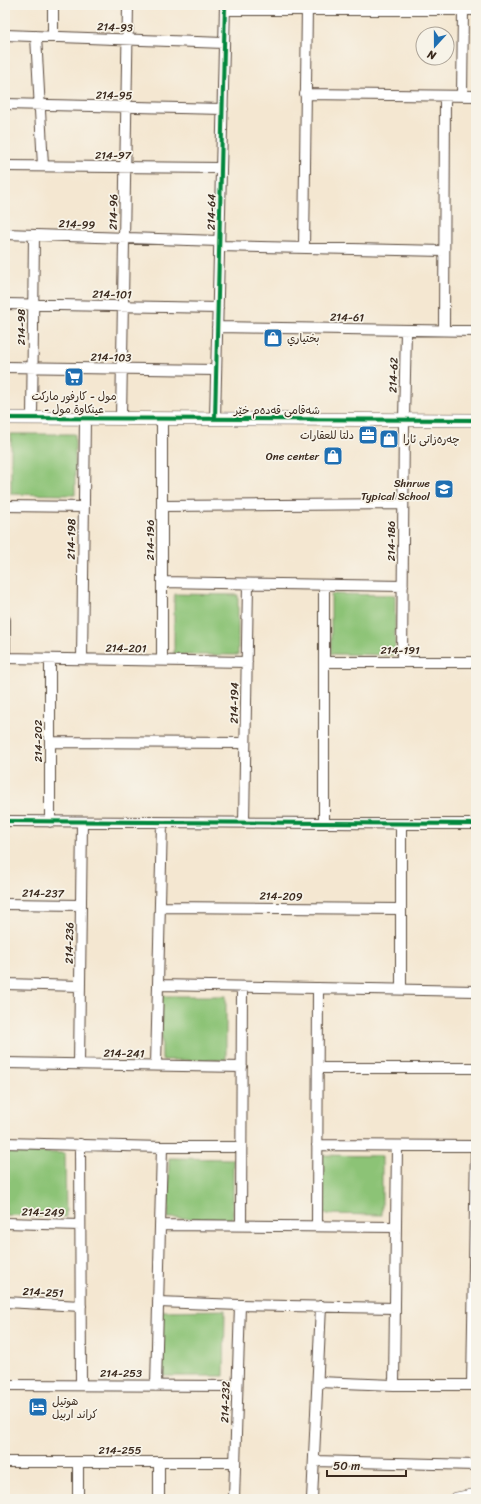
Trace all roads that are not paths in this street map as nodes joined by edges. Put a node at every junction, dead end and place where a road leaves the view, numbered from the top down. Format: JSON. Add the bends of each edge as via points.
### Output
{"nodes":[{"id":1,"x":53,"y":5,"type":"edge"},
{"id":2,"x":128,"y":5,"type":"edge"},
{"id":3,"x":225,"y":8,"type":"edge"},
{"id":4,"x":306,"y":8,"type":"edge"},
{"id":5,"x":463,"y":10,"type":"junction"},
{"id":6,"x":476,"y":10,"type":"edge"},
{"id":7,"x":5,"y":34,"type":"edge"},
{"id":8,"x":36,"y":36,"type":"junction"},
{"id":9,"x":53,"y":36,"type":"junction"},
{"id":10,"x":128,"y":39,"type":"junction"},
{"id":11,"x":224,"y":43,"type":"junction"},
{"id":12,"x":305,"y":94,"type":"junction"},
{"id":13,"x":445,"y":96,"type":"junction"},
{"id":14,"x":462,"y":96,"type":"junction"},
{"id":15,"x":476,"y":96,"type":"edge"},
{"id":16,"x":5,"y":104,"type":"edge"},
{"id":17,"x":40,"y":105,"type":"junction"},
{"id":18,"x":126,"y":107,"type":"junction"},
{"id":19,"x":222,"y":109,"type":"junction"},
{"id":20,"x":5,"y":166,"type":"edge"},
{"id":21,"x":43,"y":166,"type":"junction"},
{"id":22,"x":125,"y":167,"type":"junction"},
{"id":23,"x":221,"y":168,"type":"junction"},
{"id":24,"x":5,"y":234,"type":"edge"},
{"id":25,"x":34,"y":235,"type":"junction"},
{"id":26,"x":124,"y":238,"type":"junction"},
{"id":27,"x":219,"y":244,"type":"junction"},
{"id":28,"x":304,"y":248,"type":"junction"},
{"id":29,"x":444,"y":251,"type":"junction"},
{"id":30,"x":5,"y":304,"type":"edge"},
{"id":31,"x":33,"y":305,"type":"junction"},
{"id":32,"x":123,"y":306,"type":"junction"},
{"id":33,"x":218,"y":308,"type":"junction"},
{"id":34,"x":217,"y":327,"type":"junction"},
{"id":35,"x":406,"y":330,"type":"junction"},
{"id":36,"x":444,"y":330,"type":"junction"},
{"id":37,"x":476,"y":331,"type":"edge"},
{"id":38,"x":5,"y":367,"type":"edge"},
{"id":39,"x":32,"y":367,"type":"junction"},
{"id":40,"x":122,"y":369,"type":"junction"},
{"id":41,"x":216,"y":370,"type":"junction"},
{"id":42,"x":5,"y":418,"type":"edge"},
{"id":43,"x":32,"y":418,"type":"junction"},
{"id":44,"x":85,"y":418,"type":"junction"},
{"id":45,"x":121,"y":418,"type":"junction"},
{"id":46,"x":162,"y":419,"type":"junction"},
{"id":47,"x":215,"y":419,"type":"junction"},
{"id":48,"x":404,"y":420,"type":"junction"},
{"id":49,"x":476,"y":420,"type":"edge"},
{"id":50,"x":403,"y":504,"type":"junction"},
{"id":51,"x":5,"y":506,"type":"edge"},
{"id":52,"x":162,"y":506,"type":"junction"},
{"id":53,"x":84,"y":507,"type":"junction"},
{"id":54,"x":162,"y":582,"type":"junction"},
{"id":55,"x":248,"y":584,"type":"junction"},
{"id":56,"x":324,"y":585,"type":"junction"},
{"id":57,"x":403,"y":586,"type":"junction"},
{"id":58,"x":5,"y":620,"type":"edge"},
{"id":59,"x":5,"y":658,"type":"edge"},
{"id":60,"x":50,"y":659,"type":"junction"},
{"id":61,"x":82,"y":659,"type":"junction"},
{"id":62,"x":162,"y":660,"type":"junction"},
{"id":63,"x":247,"y":662,"type":"junction"},
{"id":64,"x":324,"y":662,"type":"junction"},
{"id":65,"x":402,"y":662,"type":"junction"},
{"id":66,"x":476,"y":662,"type":"edge"},
{"id":67,"x":50,"y":742,"type":"junction"},
{"id":68,"x":246,"y":743,"type":"junction"},
{"id":69,"x":5,"y":821,"type":"edge"},
{"id":70,"x":50,"y":822,"type":"junction"},
{"id":71,"x":82,"y":822,"type":"junction"},
{"id":72,"x":162,"y":822,"type":"junction"},
{"id":73,"x":244,"y":823,"type":"junction"},
{"id":74,"x":324,"y":823,"type":"junction"},
{"id":75,"x":401,"y":824,"type":"junction"},
{"id":76,"x":476,"y":824,"type":"edge"},
{"id":77,"x":5,"y":904,"type":"edge"},
{"id":78,"x":81,"y":905,"type":"junction"},
{"id":79,"x":160,"y":907,"type":"junction"},
{"id":80,"x":401,"y":909,"type":"junction"},
{"id":81,"x":5,"y":984,"type":"edge"},
{"id":82,"x":158,"y":985,"type":"junction"},
{"id":83,"x":80,"y":986,"type":"junction"},
{"id":84,"x":242,"y":987,"type":"junction"},
{"id":85,"x":318,"y":988,"type":"junction"},
{"id":86,"x":401,"y":989,"type":"junction"},
{"id":87,"x":476,"y":991,"type":"edge"},
{"id":88,"x":5,"y":1062,"type":"edge"},
{"id":89,"x":79,"y":1064,"type":"junction"},
{"id":90,"x":156,"y":1065,"type":"junction"},
{"id":91,"x":242,"y":1067,"type":"junction"},
{"id":92,"x":318,"y":1068,"type":"junction"},
{"id":93,"x":476,"y":1068,"type":"edge"},
{"id":94,"x":5,"y":1143,"type":"edge"},
{"id":95,"x":80,"y":1144,"type":"junction"},
{"id":96,"x":317,"y":1145,"type":"junction"},
{"id":97,"x":397,"y":1146,"type":"junction"},
{"id":98,"x":476,"y":1146,"type":"edge"},
{"id":99,"x":162,"y":1147,"type":"junction"},
{"id":100,"x":241,"y":1147,"type":"junction"},
{"id":101,"x":5,"y":1223,"type":"edge"},
{"id":102,"x":160,"y":1224,"type":"junction"},
{"id":103,"x":80,"y":1225,"type":"junction"},
{"id":104,"x":241,"y":1226,"type":"junction"},
{"id":105,"x":317,"y":1226,"type":"junction"},
{"id":106,"x":396,"y":1227,"type":"junction"},
{"id":107,"x":5,"y":1302,"type":"edge"},
{"id":108,"x":158,"y":1302,"type":"junction"},
{"id":109,"x":240,"y":1305,"type":"junction"},
{"id":110,"x":81,"y":1306,"type":"junction"},
{"id":111,"x":321,"y":1306,"type":"junction"},
{"id":112,"x":395,"y":1308,"type":"junction"},
{"id":113,"x":318,"y":1382,"type":"junction"},
{"id":114,"x":5,"y":1385,"type":"edge"},
{"id":115,"x":81,"y":1385,"type":"junction"},
{"id":116,"x":394,"y":1385,"type":"junction"},
{"id":117,"x":474,"y":1385,"type":"edge"},
{"id":118,"x":156,"y":1386,"type":"junction"},
{"id":119,"x":237,"y":1386,"type":"junction"},
{"id":120,"x":314,"y":1461,"type":"junction"},
{"id":121,"x":5,"y":1462,"type":"edge"},
{"id":122,"x":78,"y":1462,"type":"junction"},
{"id":123,"x":159,"y":1462,"type":"junction"},
{"id":124,"x":235,"y":1462,"type":"junction"},
{"id":125,"x":476,"y":1465,"type":"edge"},
{"id":126,"x":476,"y":1495,"type":"edge"},
{"id":127,"x":78,"y":1499,"type":"edge"},
{"id":128,"x":159,"y":1499,"type":"edge"},
{"id":129,"x":234,"y":1499,"type":"edge"},
{"id":130,"x":312,"y":1499,"type":"edge"},
{"id":131,"x":456,"y":1499,"type":"edge"}],
"edges":[{"from":1,"to":9,"type":"street"},
{"from":2,"to":10,"type":"street","name":"214-96"},
{"from":3,"to":4,"type":"street"},
{"from":3,"to":11,"type":"street","name":"214-64"},
{"from":4,"to":5,"type":"street"},
{"from":4,"to":12,"type":"street"},
{"from":5,"to":6,"type":"street"},
{"from":5,"to":14,"type":"street"},
{"from":7,"to":8,"type":"street","name":"214-93"},
{"from":8,"to":9,"type":"street","name":"214-93"},
{"from":8,"to":17,"type":"street"},
{"from":9,"to":10,"type":"street","name":"214-93"},
{"from":10,"to":11,"type":"street","name":"214-93"},
{"from":10,"to":18,"type":"street","name":"214-96"},
{"from":11,"to":19,"type":"street","name":"214-64"},
{"from":12,"to":13,"type":"street"},
{"from":12,"to":28,"type":"street"},
{"from":13,"to":14,"type":"street"},
{"from":13,"to":29,"type":"street"},
{"from":14,"to":15,"type":"street"},
{"from":16,"to":17,"type":"street","name":"214-95"},
{"from":17,"to":18,"type":"street","name":"214-95"},
{"from":17,"to":21,"type":"street"},
{"from":18,"to":19,"type":"street","name":"214-95"},
{"from":18,"to":22,"type":"street","name":"214-96"},
{"from":19,"to":23,"type":"street","name":"214-64"},
{"from":20,"to":21,"type":"street","name":"214-97"},
{"from":21,"to":22,"type":"street","name":"214-97"},
{"from":22,"to":23,"type":"street","name":"214-97"},
{"from":22,"to":26,"type":"street","name":"214-96"},
{"from":23,"to":27,"type":"street","name":"214-64"},
{"from":24,"to":25,"type":"street","name":"214-99"},
{"from":25,"to":26,"type":"street","name":"214-99"},
{"from":25,"to":31,"type":"street","name":"214-98"},
{"from":26,"to":27,"type":"street","name":"214-99"},
{"from":26,"to":32,"type":"street","name":"214-96"},
{"from":27,"to":28,"type":"street","name":"214-99"},
{"from":27,"to":33,"type":"street","name":"214-64"},
{"from":28,"to":29,"type":"street","name":"214-99"},
{"from":29,"to":36,"type":"street"},
{"from":30,"to":31,"type":"street","name":"214-101"},
{"from":31,"to":32,"type":"street","name":"214-101"},
{"from":31,"to":39,"type":"street","name":"214-98"},
{"from":32,"to":33,"type":"street","name":"214-101"},
{"from":32,"to":40,"type":"street","name":"214-96"},
{"from":33,"to":34,"type":"street","name":"214-64"},
{"from":34,"to":35,"type":"street","name":"214-61"},
{"from":34,"to":41,"type":"street","name":"214-64"},
{"from":35,"to":36,"type":"street","name":"214-61"},
{"from":35,"to":48,"type":"street","name":"214-62"},
{"from":36,"to":37,"type":"street","name":"214-61"},
{"from":38,"to":39,"type":"street","name":"214-103"},
{"from":39,"to":40,"type":"street","name":"214-103"},
{"from":39,"to":43,"type":"street","name":"214-98"},
{"from":40,"to":41,"type":"street","name":"214-103"},
{"from":40,"to":45,"type":"street","name":"214-96"},
{"from":41,"to":47,"type":"street","name":"214-64"},
{"from":42,"to":43,"type":"street","name":"شەقامی قەدەم خێر"},
{"from":43,"to":44,"type":"street","name":"شەقامی قەدەم خێر"},
{"from":44,"to":45,"type":"street","name":"شەقامی قەدەم خێر"},
{"from":44,"to":53,"type":"street","name":"214-198"},
{"from":45,"to":46,"type":"street","name":"شەقامی قەدەم خێر"},
{"from":46,"to":47,"type":"street","name":"شەقامی قەدەم خێر"},
{"from":46,"to":52,"type":"street","name":"214-196"},
{"from":47,"to":48,"type":"street","name":"شەقامی قەدەم خێر"},
{"from":48,"to":49,"type":"street","name":"شەقامی قەدەم خێر"},
{"from":48,"to":50,"type":"street","name":"214-186"},
{"from":50,"to":52,"type":"street"},
{"from":50,"to":57,"type":"street","name":"214-186"},
{"from":51,"to":53,"type":"street"},
{"from":52,"to":54,"type":"street","name":"214-196"},
{"from":53,"to":61,"type":"street","name":"214-198"},
{"from":54,"to":55,"type":"street"},
{"from":54,"to":62,"type":"street","name":"214-196"},
{"from":55,"to":56,"type":"street"},
{"from":55,"to":63,"type":"street","name":"214-194"},
{"from":56,"to":57,"type":"street"},
{"from":56,"to":64,"type":"street"},
{"from":57,"to":65,"type":"street","name":"214-186"},
{"from":58,"to":59,"type":"street"},
{"from":59,"to":60,"type":"street","name":"214-201"},
{"from":60,"to":61,"type":"street","name":"214-201"},
{"from":60,"to":67,"type":"street","name":"214-202"},
{"from":61,"to":62,"type":"street","name":"214-201"},
{"from":62,"to":63,"type":"street","name":"214-201"},
{"from":63,"to":68,"type":"street","name":"214-194"},
{"from":64,"to":65,"type":"street","name":"214-191"},
{"from":64,"to":74,"type":"street"},
{"from":65,"to":66,"type":"street","name":"214-191"},
{"from":67,"to":68,"type":"street"},
{"from":67,"to":70,"type":"street","name":"214-202"},
{"from":68,"to":73,"type":"street","name":"214-194"},
{"from":69,"to":70,"type":"street"},
{"from":70,"to":71,"type":"street"},
{"from":71,"to":72,"type":"street"},
{"from":71,"to":78,"type":"street","name":"214-236"},
{"from":72,"to":73,"type":"street"},
{"from":72,"to":79,"type":"street"},
{"from":73,"to":74,"type":"street"},
{"from":74,"to":75,"type":"street"},
{"from":75,"to":76,"type":"street"},
{"from":75,"to":80,"type":"street"},
{"from":77,"to":78,"type":"street","name":"214-237"},
{"from":78,"to":83,"type":"street","name":"214-236"},
{"from":79,"to":80,"type":"street","name":"214-209"},
{"from":79,"to":82,"type":"street"},
{"from":80,"to":86,"type":"street"},
{"from":81,"to":83,"type":"street"},
{"from":82,"to":84,"type":"street"},
{"from":82,"to":90,"type":"street"},
{"from":83,"to":89,"type":"street","name":"214-236"},
{"from":84,"to":85,"type":"street"},
{"from":84,"to":91,"type":"street"},
{"from":85,"to":86,"type":"street"},
{"from":85,"to":92,"type":"street"},
{"from":86,"to":87,"type":"street"},
{"from":88,"to":89,"type":"street","name":"214-241"},
{"from":89,"to":90,"type":"street","name":"214-241"},
{"from":90,"to":91,"type":"street","name":"214-241"},
{"from":91,"to":100,"type":"street"},
{"from":92,"to":93,"type":"street"},
{"from":92,"to":96,"type":"street"},
{"from":94,"to":95,"type":"street"},
{"from":95,"to":99,"type":"street"},
{"from":95,"to":103,"type":"street"},
{"from":96,"to":97,"type":"street"},
{"from":96,"to":105,"type":"street"},
{"from":97,"to":98,"type":"street"},
{"from":97,"to":106,"type":"street"},
{"from":98,"to":117,"type":"street"},
{"from":99,"to":100,"type":"street"},
{"from":99,"to":102,"type":"street"},
{"from":100,"to":104,"type":"street"},
{"from":101,"to":103,"type":"street","name":"214-249"},
{"from":102,"to":104,"type":"street"},
{"from":102,"to":108,"type":"street"},
{"from":103,"to":110,"type":"street"},
{"from":104,"to":105,"type":"street"},
{"from":105,"to":106,"type":"street"},
{"from":106,"to":112,"type":"street"},
{"from":107,"to":110,"type":"street","name":"214-251"},
{"from":108,"to":109,"type":"street"},
{"from":108,"to":118,"type":"street"},
{"from":109,"to":111,"type":"street"},
{"from":109,"to":119,"type":"street","name":"214-232"},
{"from":110,"to":115,"type":"street"},
{"from":111,"to":112,"type":"street"},
{"from":111,"to":113,"type":"street"},
{"from":112,"to":116,"type":"street"},
{"from":113,"to":116,"type":"street"},
{"from":113,"to":120,"type":"street"},
{"from":114,"to":115,"type":"street","name":"214-253"},
{"from":115,"to":118,"type":"street","name":"214-253"},
{"from":116,"to":117,"type":"street"},
{"from":118,"to":119,"type":"street","name":"214-253"},
{"from":119,"to":124,"type":"street","name":"214-232"},
{"from":120,"to":125,"type":"street"},
{"from":120,"to":130,"type":"street"},
{"from":121,"to":122,"type":"street","name":"214-255"},
{"from":122,"to":123,"type":"street","name":"214-255"},
{"from":122,"to":127,"type":"street"},
{"from":123,"to":124,"type":"street","name":"214-255"},
{"from":123,"to":128,"type":"street"},
{"from":124,"to":129,"type":"street","name":"214-232"},
{"from":126,"to":131,"type":"street"}]}
